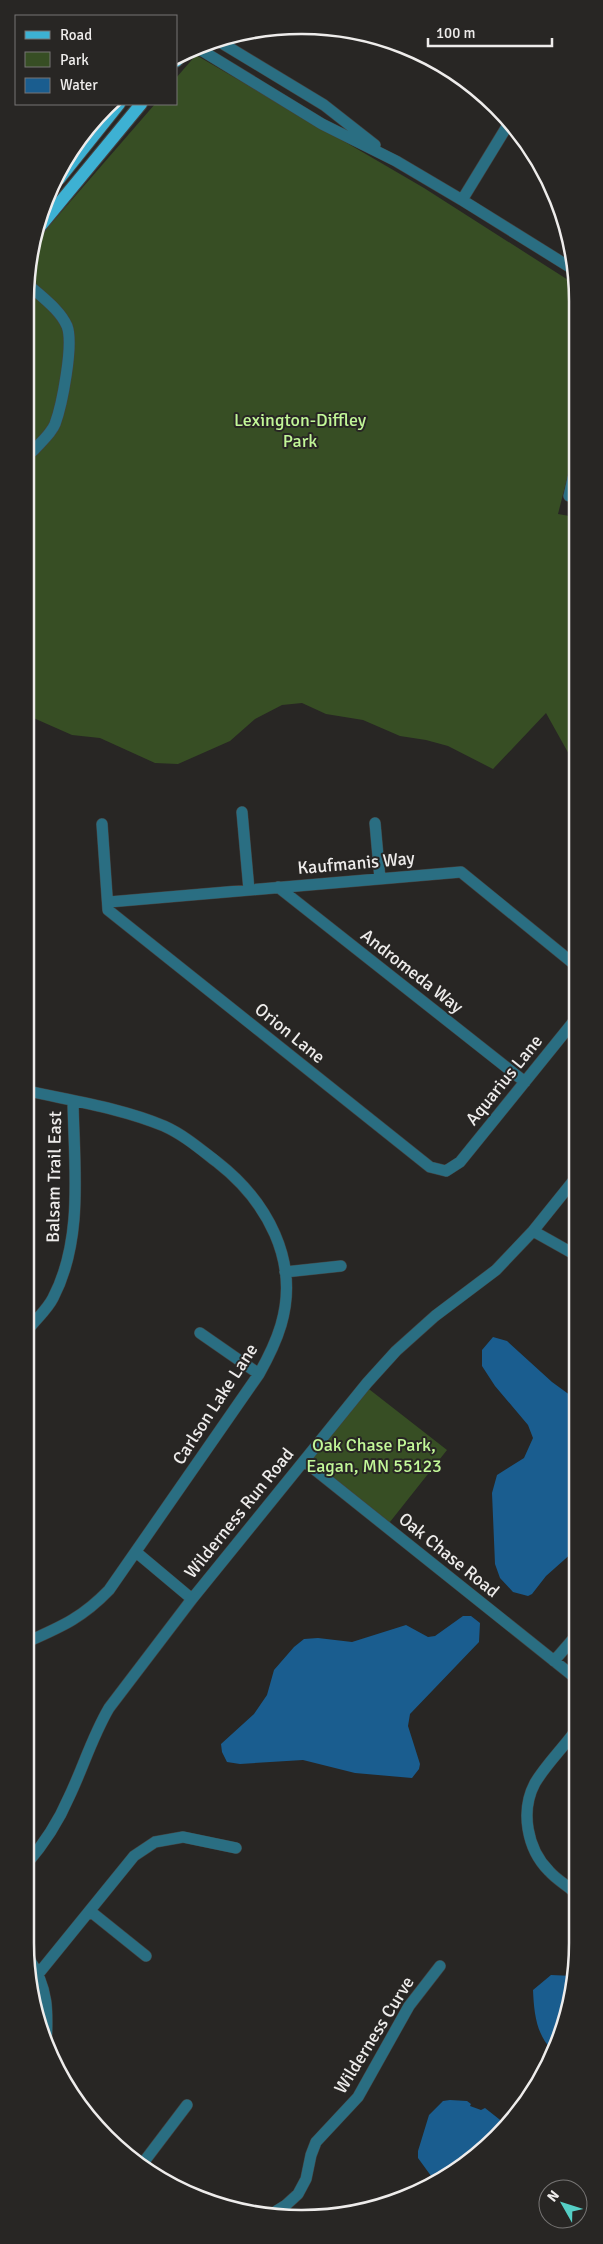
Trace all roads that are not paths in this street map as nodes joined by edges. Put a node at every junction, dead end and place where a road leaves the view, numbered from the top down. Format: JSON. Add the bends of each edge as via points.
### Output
{"nodes":[{"id":1,"x":225,"y":45,"type":"edge"},
{"id":2,"x":204,"y":52,"type":"edge"},
{"id":3,"x":140,"y":105,"type":"edge"},
{"id":4,"x":114,"y":110,"type":"edge"},
{"id":5,"x":506,"y":128,"type":"edge"},
{"id":6,"x":77,"y":157,"type":"edge"},
{"id":7,"x":396,"y":161,"type":"junction"},
{"id":8,"x":462,"y":200,"type":"junction"},
{"id":9,"x":47,"y":219,"type":"edge"},
{"id":10,"x":567,"y":265,"type":"edge"},
{"id":11,"x":34,"y":290,"type":"edge"},
{"id":12,"x":34,"y":450,"type":"edge"},
{"id":13,"x":242,"y":812,"type":"dead end"},
{"id":14,"x":375,"y":823,"type":"dead end"},
{"id":15,"x":102,"y":824,"type":"dead end"},
{"id":16,"x":380,"y":879,"type":"junction"},
{"id":17,"x":278,"y":888,"type":"junction"},
{"id":18,"x":249,"y":890,"type":"junction"},
{"id":19,"x":109,"y":902,"type":"junction"},
{"id":20,"x":569,"y":960,"type":"edge"},
{"id":21,"x":569,"y":1026,"type":"edge"},
{"id":22,"x":525,"y":1082,"type":"junction"},
{"id":23,"x":34,"y":1092,"type":"edge"},
{"id":24,"x":73,"y":1101,"type":"junction"},
{"id":25,"x":460,"y":1162,"type":"joint"},
{"id":26,"x":569,"y":1186,"type":"edge"},
{"id":27,"x":533,"y":1231,"type":"junction"},
{"id":28,"x":569,"y":1251,"type":"edge"},
{"id":29,"x":341,"y":1266,"type":"dead end"},
{"id":30,"x":285,"y":1272,"type":"junction"},
{"id":31,"x":34,"y":1322,"type":"edge"},
{"id":32,"x":200,"y":1333,"type":"dead end"},
{"id":33,"x":260,"y":1374,"type":"junction"},
{"id":34,"x":304,"y":1461,"type":"junction"},
{"id":35,"x":136,"y":1552,"type":"junction"},
{"id":36,"x":192,"y":1599,"type":"junction"},
{"id":37,"x":34,"y":1638,"type":"edge"},
{"id":38,"x":569,"y":1644,"type":"edge"},
{"id":39,"x":554,"y":1661,"type":"junction"},
{"id":40,"x":569,"y":1673,"type":"edge"},
{"id":41,"x":569,"y":1739,"type":"edge"},
{"id":42,"x":236,"y":1848,"type":"dead end"},
{"id":43,"x":34,"y":1854,"type":"edge"},
{"id":44,"x":569,"y":1888,"type":"edge"},
{"id":45,"x":90,"y":1911,"type":"junction"},
{"id":46,"x":146,"y":1956,"type":"dead end"},
{"id":47,"x":35,"y":1966,"type":"edge"},
{"id":48,"x":440,"y":1966,"type":"dead end"},
{"id":49,"x":39,"y":1973,"type":"junction"},
{"id":50,"x":47,"y":2026,"type":"edge"},
{"id":51,"x":187,"y":2105,"type":"dead end"},
{"id":52,"x":146,"y":2160,"type":"edge"},
{"id":53,"x":279,"y":2209,"type":"edge"}],
"edges":[{"from":1,"to":7,"type":"street","via":[[324,105]]},
{"from":2,"to":7,"type":"street","via":[[322,124]]},
{"from":3,"to":9,"type":"main road"},
{"from":4,"to":6,"type":"main road"},
{"from":5,"to":8,"type":"street"},
{"from":7,"to":8,"type":"street"},
{"from":8,"to":10,"type":"street"},
{"from":11,"to":12,"type":"street","via":[[67,326],[69,348],[63,396],[54,426]]},
{"from":13,"to":18,"type":"street"},
{"from":14,"to":16,"type":"street"},
{"from":15,"to":19,"type":"street"},
{"from":16,"to":17,"type":"street","name":"Kaufmanis Way"},
{"from":16,"to":20,"type":"street","name":"Kaufmanis Way","via":[[461,872]]},
{"from":17,"to":18,"type":"street","name":"Kaufmanis Way"},
{"from":17,"to":22,"type":"street","name":"Andromeda Way"},
{"from":18,"to":19,"type":"street","name":"Kaufmanis Way"},
{"from":19,"to":25,"type":"street","name":"Orion Lane","via":[[108,910],[430,1167],[446,1171]]},
{"from":21,"to":22,"type":"street","name":"Aquarius Lane"},
{"from":22,"to":25,"type":"street","name":"Aquarius Lane"},
{"from":23,"to":24,"type":"street","name":"Carlson Lake Lane"},
{"from":24,"to":30,"type":"street","name":"Carlson Lake Lane","via":[[165,1127],[191,1141],[230,1172],[267,1215],[278,1240]]},
{"from":24,"to":31,"type":"street","name":"Balsam Trail East","via":[[74,1233],[67,1266],[52,1299]]},
{"from":26,"to":27,"type":"street","name":"Wilderness Run Road"},
{"from":27,"to":28,"type":"street"},
{"from":27,"to":34,"type":"street","name":"Wilderness Run Road","via":[[496,1270],[435,1316],[396,1351]]},
{"from":29,"to":30,"type":"street"},
{"from":30,"to":33,"type":"street","name":"Carlson Lake Lane","via":[[286,1298],[281,1324]]},
{"from":32,"to":33,"type":"street"},
{"from":33,"to":35,"type":"street","name":"Carlson Lake Lane"},
{"from":34,"to":36,"type":"street","name":"Wilderness Run Road"},
{"from":34,"to":39,"type":"street","name":"Oak Chase Road"},
{"from":35,"to":36,"type":"street"},
{"from":35,"to":37,"type":"street","name":"Carlson Lake Lane","via":[[91,1609],[69,1624]]},
{"from":36,"to":43,"type":"street","name":"Wilderness Run Road","via":[[109,1708],[59,1818]]},
{"from":38,"to":39,"type":"street"},
{"from":39,"to":40,"type":"street","name":"Oak Chase Road"},
{"from":41,"to":44,"type":"street","via":[[535,1783],[527,1809],[529,1835],[535,1854]]},
{"from":42,"to":45,"type":"street","via":[[183,1837],[155,1842],[134,1856]]},
{"from":45,"to":46,"type":"street"},
{"from":45,"to":49,"type":"street"},
{"from":47,"to":49,"type":"street"},
{"from":48,"to":53,"type":"street","name":"Wilderness Curve","via":[[409,2006],[358,2097],[316,2142],[306,2180],[298,2194]]},
{"from":49,"to":50,"type":"street","via":[[48,2010]]},
{"from":51,"to":52,"type":"street"}]}
